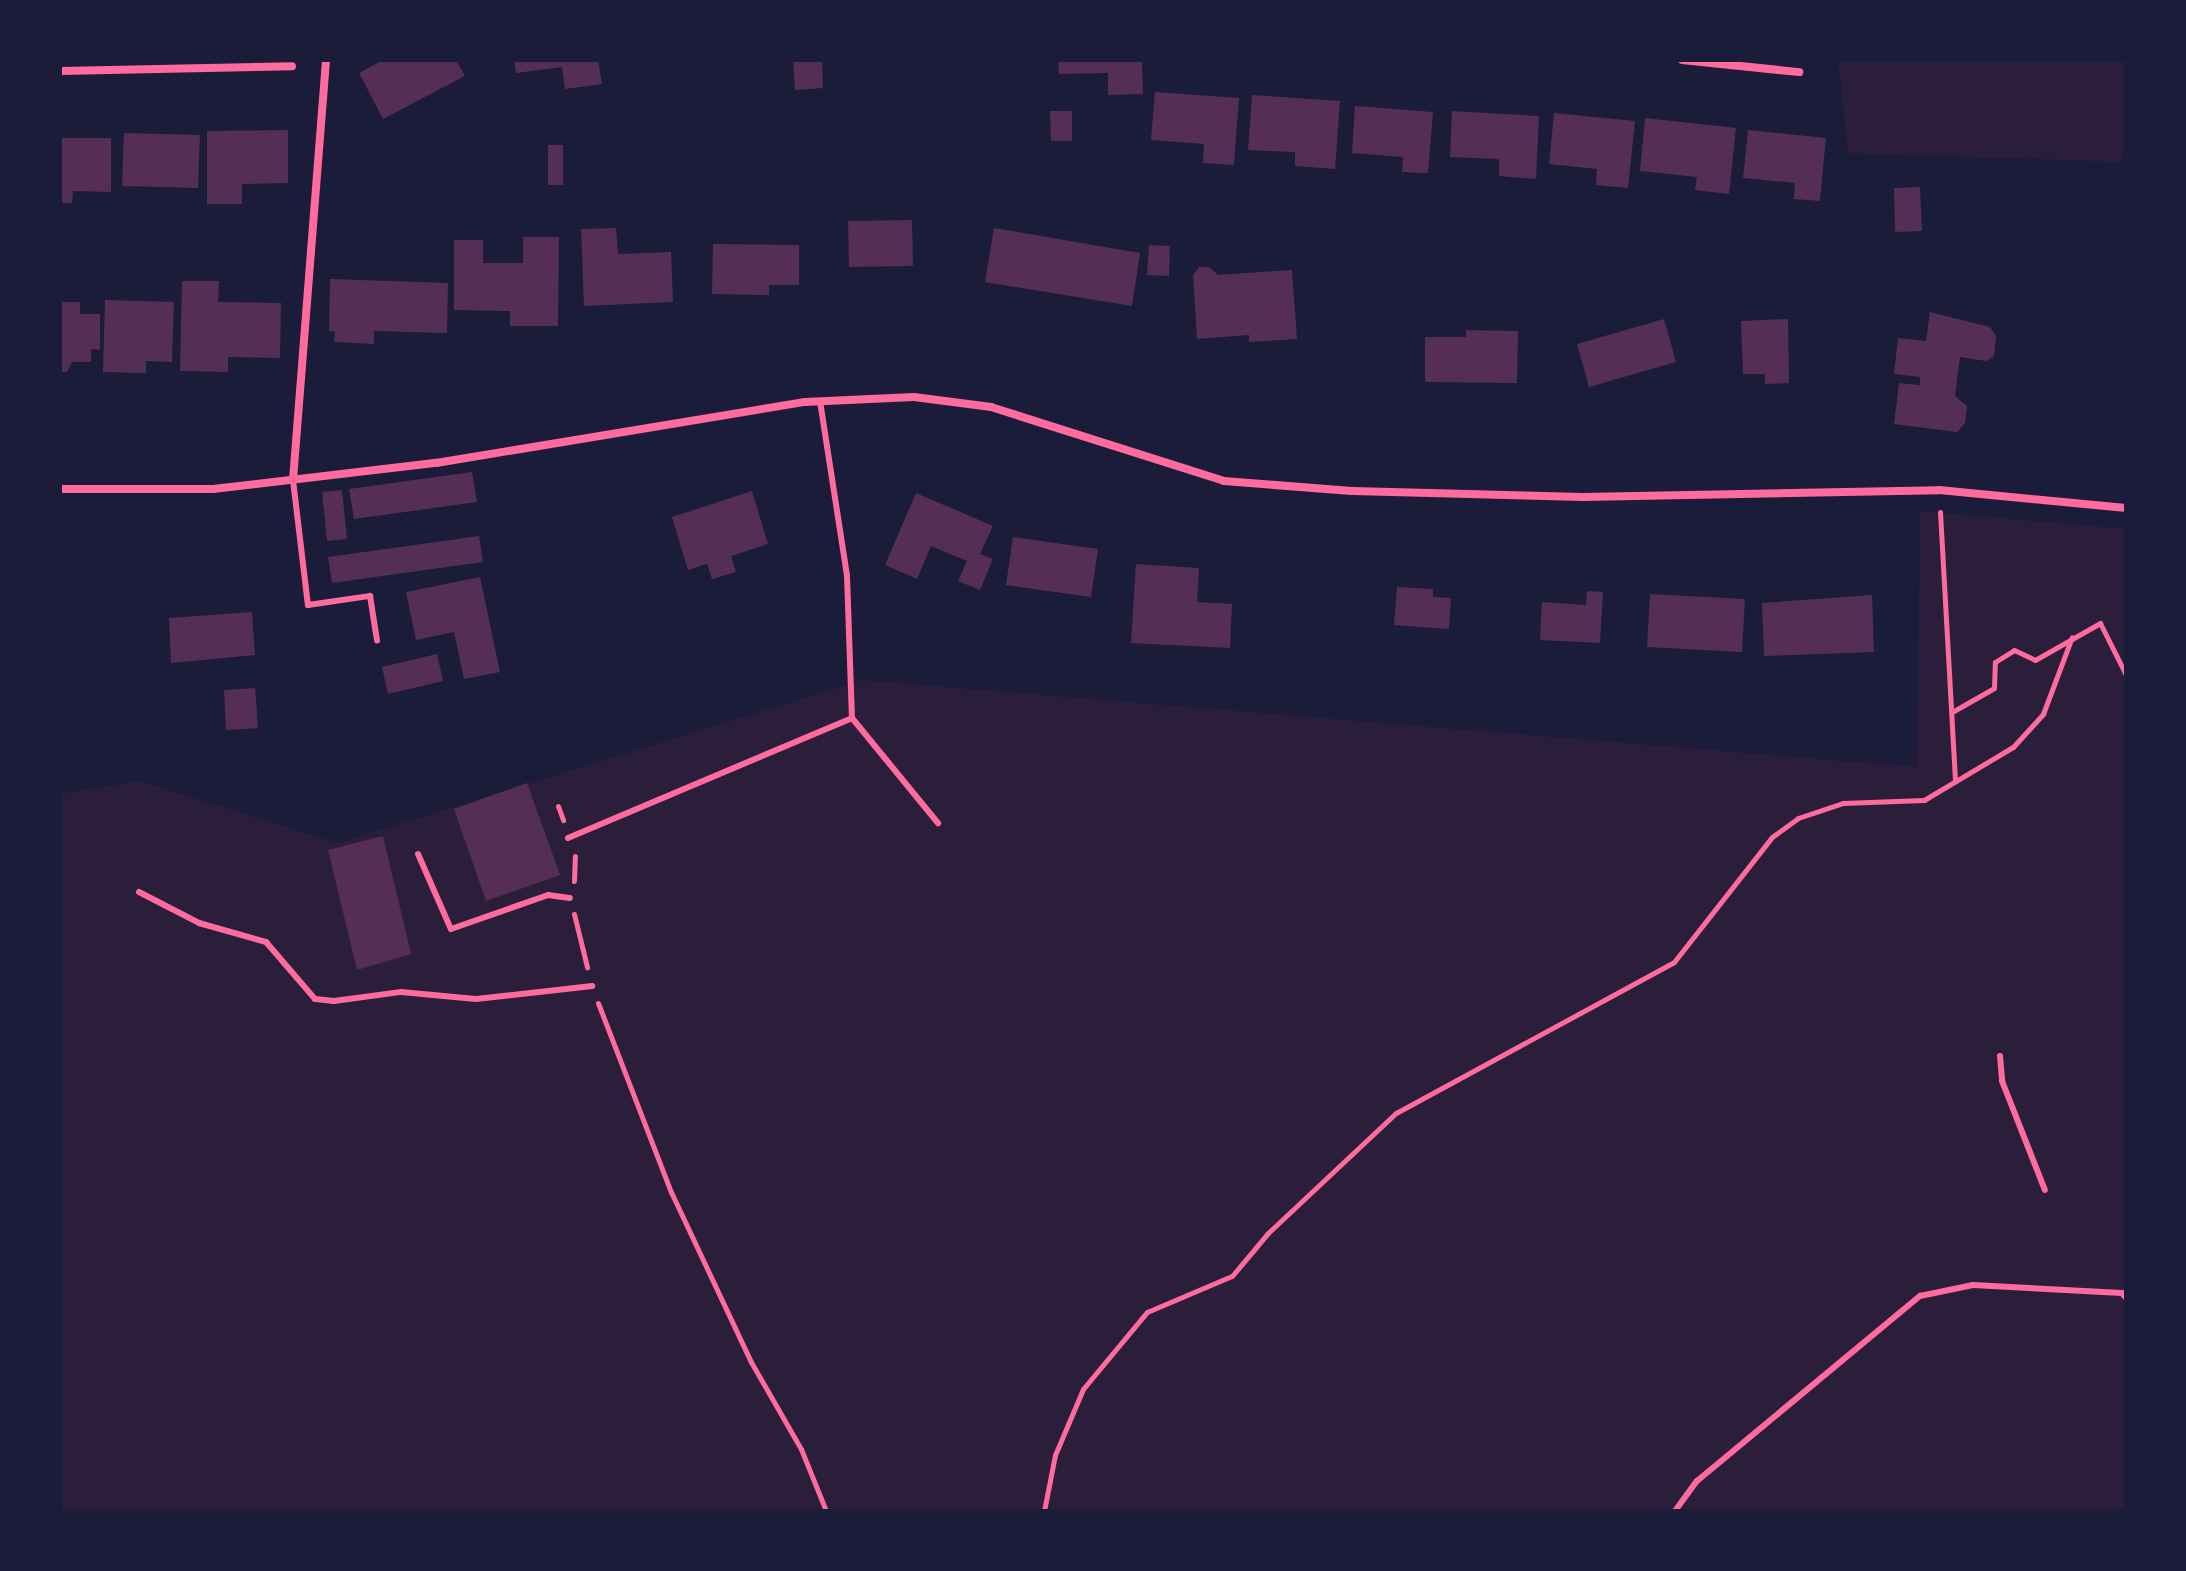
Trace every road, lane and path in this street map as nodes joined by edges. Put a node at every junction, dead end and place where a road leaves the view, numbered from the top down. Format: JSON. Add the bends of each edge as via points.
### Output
{"nodes":[{"id":1,"x":326,"y":60,"type":"edge"},
{"id":2,"x":1682,"y":60,"type":"edge"},
{"id":3,"x":232,"y":63,"type":"edge"},
{"id":4,"x":292,"y":66,"type":"dead end"},
{"id":5,"x":60,"y":71,"type":"edge"},
{"id":6,"x":1799,"y":72,"type":"dead end"},
{"id":7,"x":820,"y":401,"type":"junction"},
{"id":8,"x":293,"y":480,"type":"junction"},
{"id":9,"x":60,"y":489,"type":"edge"},
{"id":10,"x":1939,"y":490,"type":"junction"},
{"id":11,"x":2126,"y":508,"type":"edge"},
{"id":12,"x":2072,"y":637,"type":"junction"},
{"id":13,"x":377,"y":640,"type":"dead end"},
{"id":14,"x":2126,"y":675,"type":"edge"},
{"id":15,"x":1952,"y":712,"type":"junction"},
{"id":16,"x":852,"y":718,"type":"junction"},
{"id":17,"x":1955,"y":783,"type":"junction"},
{"id":18,"x":558,"y":806,"type":"dead end"},
{"id":19,"x":938,"y":823,"type":"dead end"},
{"id":20,"x":568,"y":838,"type":"junction"},
{"id":21,"x":418,"y":854,"type":"dead end"},
{"id":22,"x":139,"y":892,"type":"dead end"},
{"id":23,"x":570,"y":898,"type":"junction"},
{"id":24,"x":592,"y":986,"type":"junction"},
{"id":25,"x":2000,"y":1056,"type":"dead end"},
{"id":26,"x":2045,"y":1190,"type":"dead end"},
{"id":27,"x":2125,"y":1293,"type":"edge"},
{"id":28,"x":826,"y":1511,"type":"edge"},
{"id":29,"x":1044,"y":1511,"type":"edge"},
{"id":30,"x":1675,"y":1511,"type":"edge"}],
"edges":[{"from":1,"to":8,"type":"street"},
{"from":2,"to":6,"type":"street"},
{"from":3,"to":4,"type":"street"},
{"from":3,"to":5,"type":"street"},
{"from":7,"to":8,"type":"street","via":[[436,463]]},
{"from":7,"to":10,"type":"street","via":[[914,397],[991,407],[1194,474],[1352,491],[1583,497]]},
{"from":7,"to":16,"type":"lane","via":[[847,576]]},
{"from":8,"to":9,"type":"street","via":[[213,489]]},
{"from":8,"to":13,"type":"lane","via":[[308,605],[370,596]]},
{"from":10,"to":11,"type":"street"},
{"from":10,"to":15,"type":"path","via":[[1942,624]]},
{"from":12,"to":14,"type":"path","via":[[2100,623]]},
{"from":12,"to":15,"type":"path","via":[[2035,660],[2014,650],[1995,662],[1994,688]]},
{"from":12,"to":17,"type":"path","via":[[2043,714],[2013,747]]},
{"from":15,"to":17,"type":"path"},
{"from":16,"to":19,"type":"lane"},
{"from":16,"to":20,"type":"lane"},
{"from":17,"to":29,"type":"path","via":[[1924,800],[1843,803],[1798,818],[1772,837],[1674,962],[1396,1113],[1268,1233],[1232,1276],[1147,1312],[1100,1364],[1069,1418]]},
{"from":18,"to":20,"type":"path"},
{"from":20,"to":23,"type":"path","via":[[578,866]]},
{"from":21,"to":23,"type":"lane","via":[[451,929],[548,895]]},
{"from":22,"to":24,"type":"lane","via":[[199,923],[266,942],[315,999],[401,992],[476,999]]},
{"from":23,"to":24,"type":"path"},
{"from":24,"to":28,"type":"path","via":[[671,1192],[751,1362],[801,1449]]},
{"from":25,"to":26,"type":"lane","via":[[2002,1081]]},
{"from":27,"to":30,"type":"lane","via":[[1973,1285],[1920,1296],[1697,1481]]}]}
